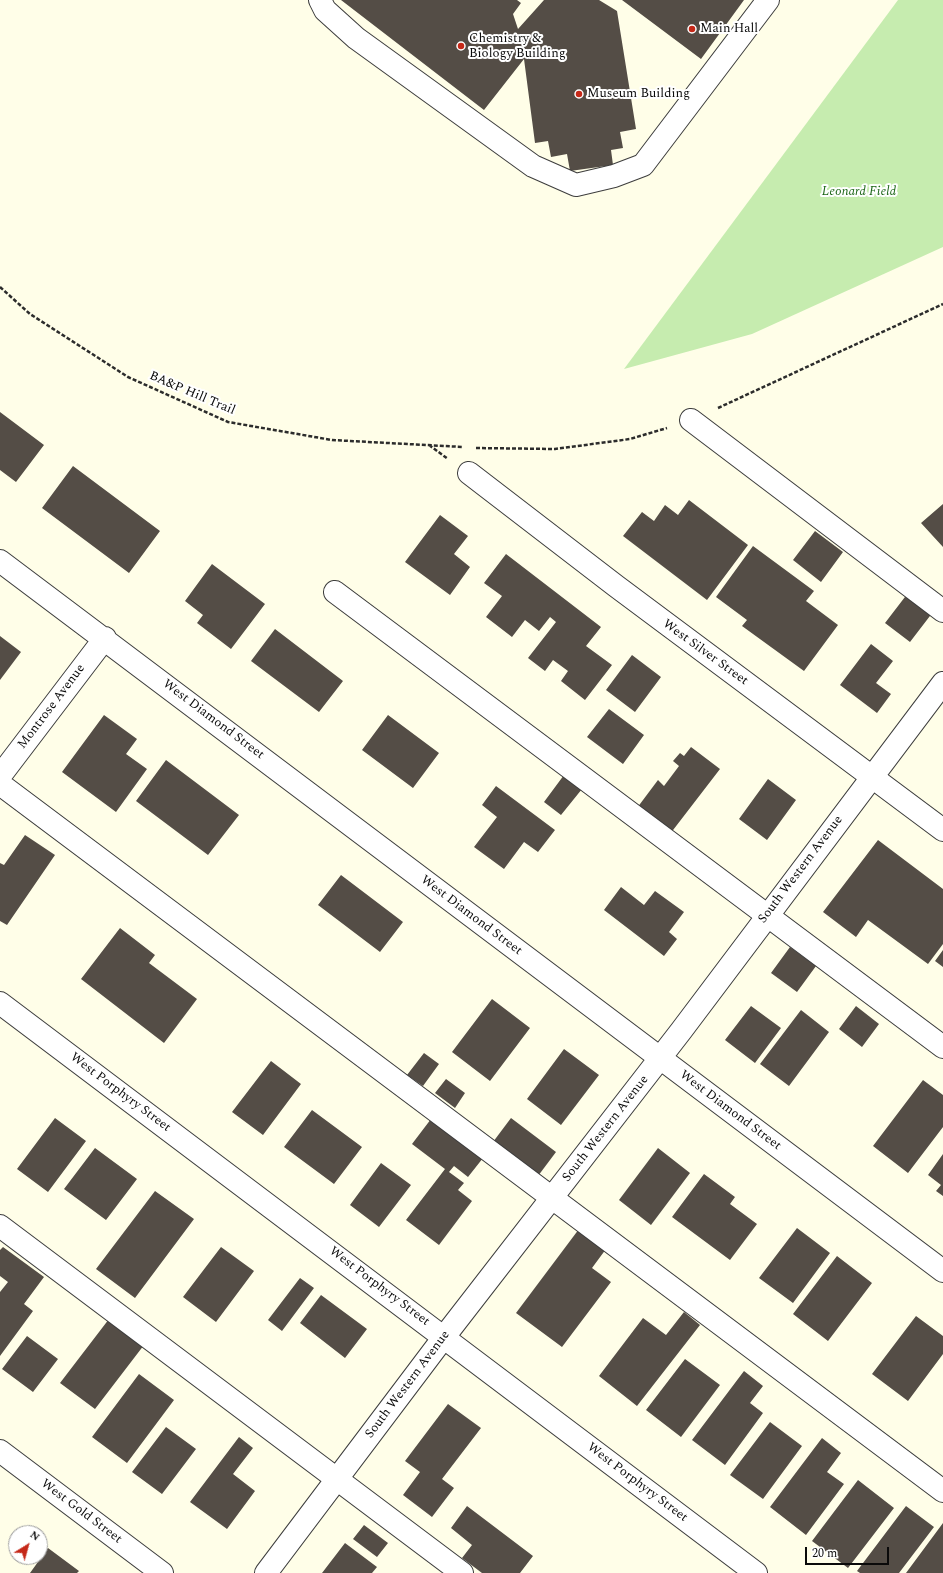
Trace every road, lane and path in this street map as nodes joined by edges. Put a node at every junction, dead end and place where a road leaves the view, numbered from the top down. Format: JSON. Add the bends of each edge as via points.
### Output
{"nodes":[{"id":1,"x":320,"y":0,"type":"edge"},
{"id":2,"x":768,"y":0,"type":"edge"},
{"id":3,"x":0,"y":287,"type":"edge"},
{"id":4,"x":691,"y":420,"type":"dead end"},
{"id":5,"x":429,"y":445,"type":"dead end"},
{"id":6,"x":469,"y":474,"type":"dead end"},
{"id":7,"x":0,"y":561,"type":"edge"},
{"id":8,"x":335,"y":592,"type":"dead end"},
{"id":9,"x":943,"y":611,"type":"edge"},
{"id":10,"x":105,"y":638,"type":"junction"},
{"id":11,"x":943,"y":683,"type":"edge"},
{"id":12,"x":0,"y":776,"type":"edge"},
{"id":13,"x":872,"y":776,"type":"junction"},
{"id":14,"x":0,"y":784,"type":"edge"},
{"id":15,"x":943,"y":830,"type":"edge"},
{"id":16,"x":768,"y":915,"type":"junction"},
{"id":17,"x":0,"y":1003,"type":"edge"},
{"id":18,"x":943,"y":1047,"type":"edge"},
{"id":19,"x":660,"y":1059,"type":"junction"},
{"id":20,"x":552,"y":1198,"type":"junction"},
{"id":21,"x":0,"y":1226,"type":"edge"},
{"id":22,"x":943,"y":1271,"type":"edge"},
{"id":23,"x":444,"y":1337,"type":"junction"},
{"id":24,"x":0,"y":1451,"type":"edge"},
{"id":25,"x":338,"y":1478,"type":"junction"},
{"id":26,"x":943,"y":1491,"type":"edge"},
{"id":27,"x":162,"y":1573,"type":"edge"},
{"id":28,"x":266,"y":1573,"type":"edge"},
{"id":29,"x":462,"y":1573,"type":"edge"},
{"id":30,"x":756,"y":1573,"type":"edge"}],
"edges":[{"from":1,"to":2,"type":"street","via":[[325,10],[356,38],[533,166],[576,185],[614,176],[643,165]]},
{"from":3,"to":5,"type":"path","name":"BA&P Hill Trail","via":[[30,314],[128,377],[228,422],[332,440]]},
{"from":4,"to":9,"type":"street"},
{"from":6,"to":13,"type":"street","name":"West Silver Street"},
{"from":7,"to":10,"type":"street","name":"West Diamond Street"},
{"from":8,"to":16,"type":"street"},
{"from":10,"to":12,"type":"street","name":"Montrose Avenue"},
{"from":10,"to":19,"type":"street","name":"West Diamond Street"},
{"from":11,"to":13,"type":"street","name":"South Western Avenue"},
{"from":13,"to":15,"type":"street","name":"West Silver Street"},
{"from":13,"to":16,"type":"street","name":"South Western Avenue"},
{"from":14,"to":20,"type":"street"},
{"from":16,"to":18,"type":"street"},
{"from":16,"to":19,"type":"street","name":"South Western Avenue"},
{"from":17,"to":23,"type":"street","name":"West Porphyry Street"},
{"from":19,"to":20,"type":"street","name":"South Western Avenue"},
{"from":19,"to":22,"type":"street","name":"West Diamond Street"},
{"from":20,"to":23,"type":"street","name":"South Western Avenue"},
{"from":20,"to":26,"type":"street"},
{"from":21,"to":25,"type":"street"},
{"from":23,"to":25,"type":"street","name":"South Western Avenue"},
{"from":23,"to":30,"type":"street","name":"West Porphyry Street"},
{"from":24,"to":27,"type":"street","name":"West Gold Street"},
{"from":25,"to":28,"type":"street","name":"South Western Avenue"},
{"from":25,"to":29,"type":"street"}]}
